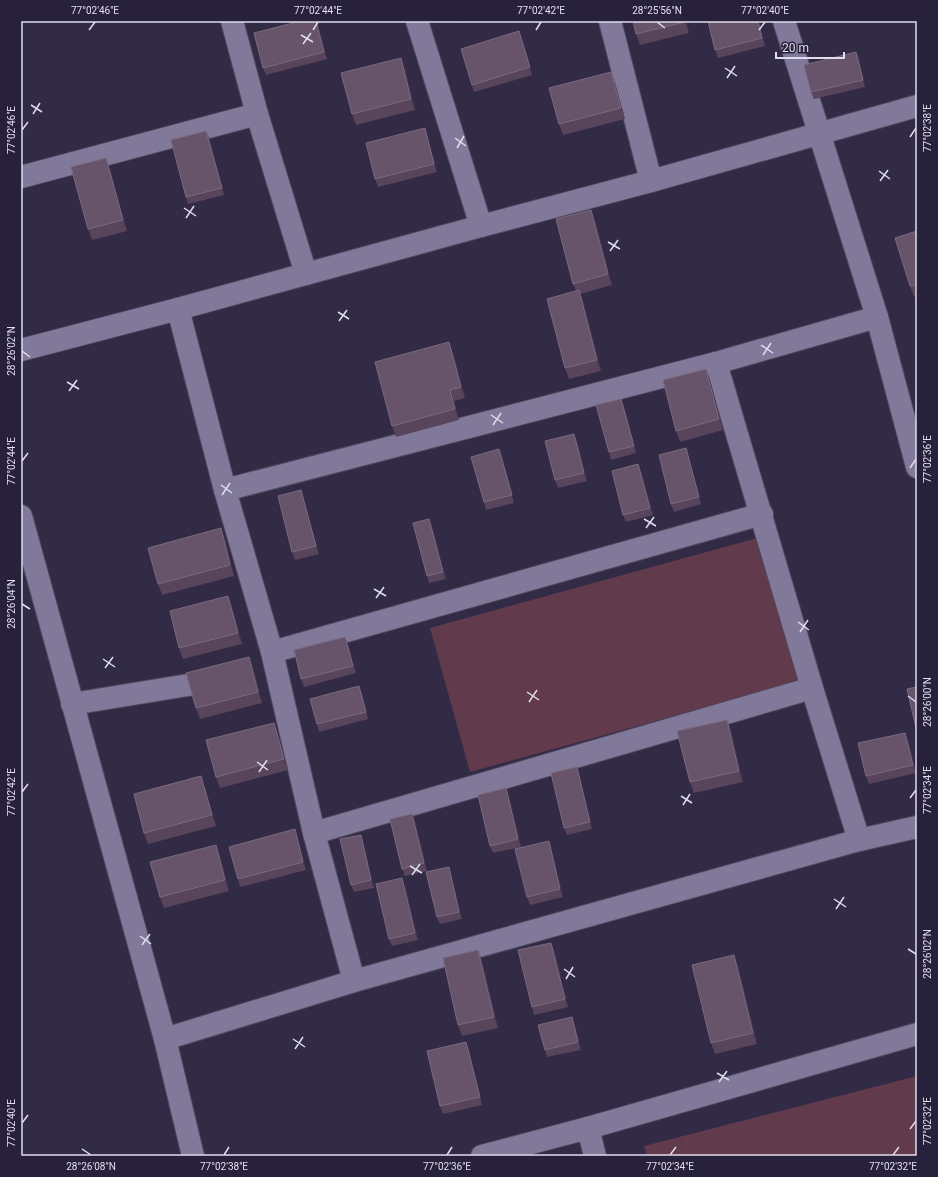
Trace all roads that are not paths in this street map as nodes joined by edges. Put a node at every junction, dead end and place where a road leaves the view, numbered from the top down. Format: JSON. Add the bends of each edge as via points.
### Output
{"nodes":[{"id":1,"x":232,"y":21,"type":"edge"},
{"id":2,"x":417,"y":21,"type":"edge"},
{"id":3,"x":610,"y":21,"type":"edge"},
{"id":4,"x":784,"y":21,"type":"edge"},
{"id":5,"x":917,"y":106,"type":"edge"},
{"id":6,"x":257,"y":114,"type":"junction"},
{"id":7,"x":819,"y":133,"type":"junction"},
{"id":8,"x":21,"y":176,"type":"edge"},
{"id":9,"x":651,"y":181,"type":"junction"},
{"id":10,"x":481,"y":226,"type":"junction"},
{"id":11,"x":306,"y":274,"type":"junction"},
{"id":12,"x":178,"y":310,"type":"junction"},
{"id":13,"x":877,"y":317,"type":"junction"},
{"id":14,"x":21,"y":350,"type":"edge"},
{"id":15,"x":716,"y":363,"type":"junction"},
{"id":16,"x":917,"y":467,"type":"edge"},
{"id":17,"x":225,"y":490,"type":"junction"},
{"id":18,"x":762,"y":514,"type":"junction"},
{"id":19,"x":21,"y":516,"type":"edge"},
{"id":20,"x":27,"y":568,"type":"edge"},
{"id":21,"x":272,"y":652,"type":"junction"},
{"id":22,"x":188,"y":685,"type":"edge"},
{"id":23,"x":812,"y":688,"type":"junction"},
{"id":24,"x":72,"y":704,"type":"junction"},
{"id":25,"x":917,"y":827,"type":"edge"},
{"id":26,"x":314,"y":833,"type":"junction"},
{"id":27,"x":859,"y":840,"type":"junction"},
{"id":28,"x":354,"y":981,"type":"junction"},
{"id":29,"x":917,"y":1034,"type":"edge"},
{"id":30,"x":165,"y":1039,"type":"junction"},
{"id":31,"x":588,"y":1128,"type":"junction"},
{"id":32,"x":193,"y":1156,"type":"edge"},
{"id":33,"x":482,"y":1156,"type":"edge"},
{"id":34,"x":595,"y":1156,"type":"edge"}],
"edges":[{"from":1,"to":6,"type":"street"},
{"from":2,"to":10,"type":"street"},
{"from":3,"to":9,"type":"street"},
{"from":4,"to":7,"type":"street"},
{"from":5,"to":7,"type":"street"},
{"from":6,"to":8,"type":"street"},
{"from":6,"to":11,"type":"street"},
{"from":7,"to":9,"type":"street"},
{"from":7,"to":13,"type":"street"},
{"from":9,"to":10,"type":"street"},
{"from":10,"to":11,"type":"street"},
{"from":11,"to":12,"type":"street"},
{"from":12,"to":14,"type":"street"},
{"from":12,"to":17,"type":"street"},
{"from":13,"to":15,"type":"street"},
{"from":13,"to":16,"type":"street"},
{"from":15,"to":17,"type":"street"},
{"from":15,"to":18,"type":"street"},
{"from":17,"to":21,"type":"street"},
{"from":18,"to":21,"type":"street"},
{"from":18,"to":23,"type":"street"},
{"from":19,"to":20,"type":"street"},
{"from":20,"to":24,"type":"street"},
{"from":21,"to":26,"type":"street"},
{"from":22,"to":24,"type":"street"},
{"from":23,"to":26,"type":"street"},
{"from":23,"to":27,"type":"street"},
{"from":24,"to":30,"type":"street"},
{"from":25,"to":27,"type":"street"},
{"from":26,"to":28,"type":"street"},
{"from":27,"to":28,"type":"street"},
{"from":28,"to":30,"type":"street"},
{"from":29,"to":31,"type":"street"},
{"from":30,"to":32,"type":"street"},
{"from":31,"to":33,"type":"street"},
{"from":31,"to":34,"type":"street"}]}
